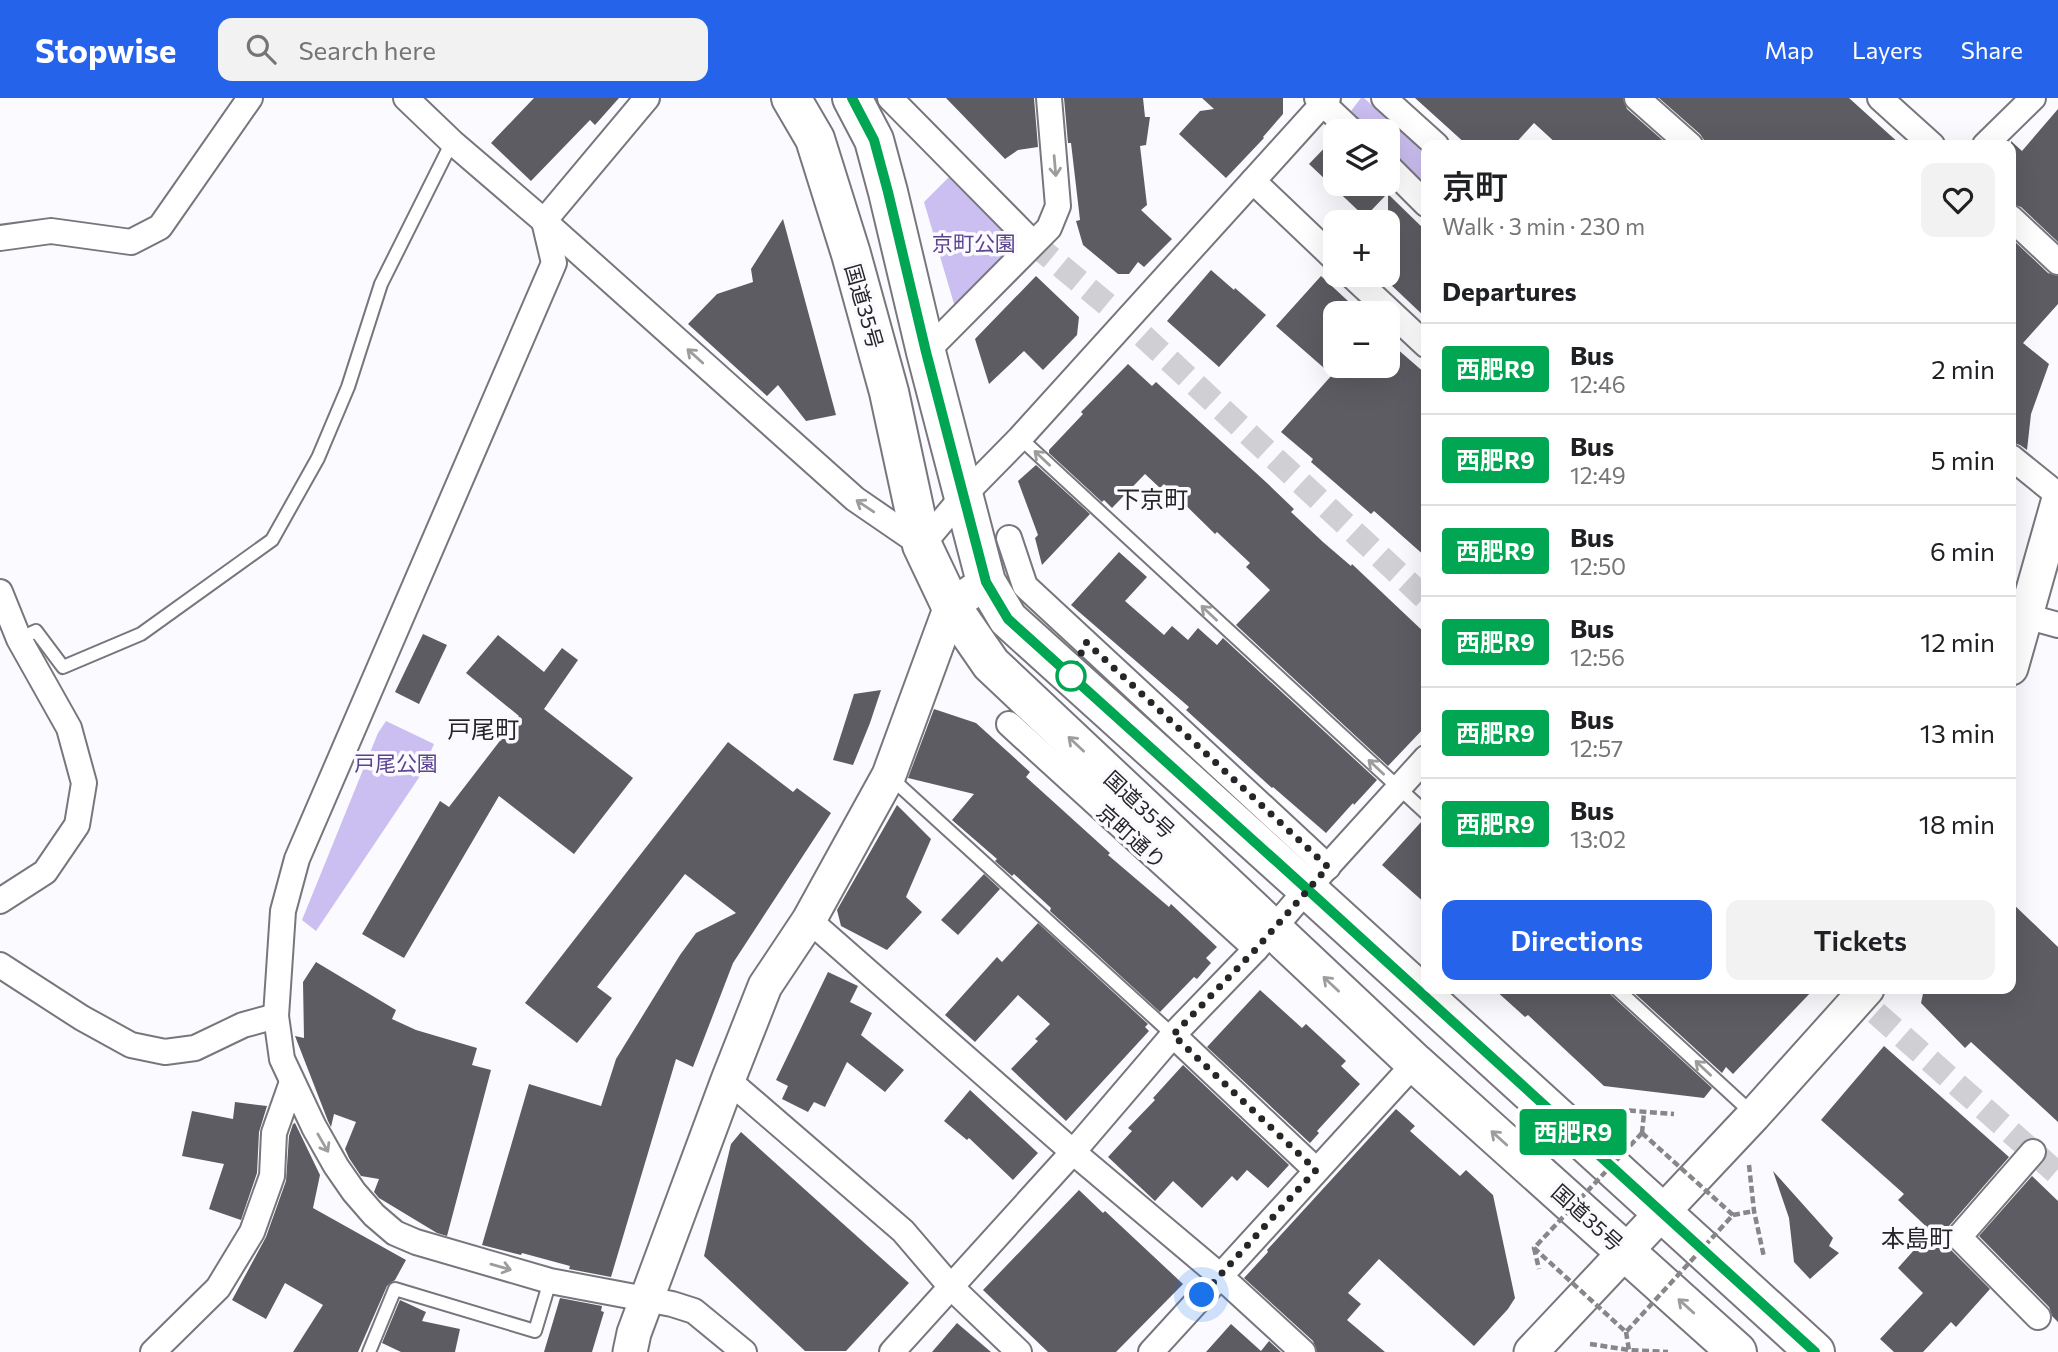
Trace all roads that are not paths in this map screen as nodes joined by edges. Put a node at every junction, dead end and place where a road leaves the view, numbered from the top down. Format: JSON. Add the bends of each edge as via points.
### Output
{"nodes":[{"id":1,"x":250,"y":98,"type":"edge"},
{"id":2,"x":406,"y":98,"type":"edge"},
{"id":3,"x":647,"y":98,"type":"edge"},
{"id":4,"x":790,"y":98,"type":"edge"},
{"id":5,"x":852,"y":98,"type":"edge"},
{"id":6,"x":890,"y":98,"type":"edge"},
{"id":7,"x":1049,"y":98,"type":"edge"},
{"id":8,"x":1384,"y":98,"type":"edge"},
{"id":9,"x":1637,"y":98,"type":"edge"},
{"id":10,"x":1880,"y":98,"type":"edge"},
{"id":11,"x":2033,"y":98,"type":"edge"},
{"id":12,"x":1323,"y":100,"type":"edge"},
{"id":13,"x":1341,"y":119,"type":"edge"},
{"id":14,"x":1430,"y":140,"type":"edge"},
{"id":15,"x":1684,"y":140,"type":"edge"},
{"id":16,"x":1926,"y":140,"type":"edge"},
{"id":17,"x":1990,"y":140,"type":"edge"},
{"id":18,"x":452,"y":142,"type":"junction"},
{"id":19,"x":1400,"y":178,"type":"edge"},
{"id":20,"x":1252,"y":181,"type":"junction"},
{"id":21,"x":1421,"y":199,"type":"edge"},
{"id":22,"x":544,"y":221,"type":"junction"},
{"id":23,"x":2016,"y":223,"type":"edge"},
{"id":24,"x":0,"y":238,"type":"edge"},
{"id":25,"x":1033,"y":243,"type":"junction"},
{"id":26,"x":1323,"y":248,"type":"edge"},
{"id":27,"x":2058,"y":262,"type":"edge"},
{"id":28,"x":1365,"y":287,"type":"edge"},
{"id":29,"x":1421,"y":340,"type":"edge"},
{"id":30,"x":926,"y":352,"type":"junction"},
{"id":31,"x":1020,"y":438,"type":"junction"},
{"id":32,"x":2016,"y":461,"type":"edge"},
{"id":33,"x":964,"y":495,"type":"junction"},
{"id":34,"x":2058,"y":495,"type":"edge"},
{"id":35,"x":2058,"y":502,"type":"edge"},
{"id":36,"x":1009,"y":538,"type":"dead end"},
{"id":37,"x":922,"y":545,"type":"junction"},
{"id":38,"x":986,"y":582,"type":"junction"},
{"id":39,"x":0,"y":592,"type":"edge"},
{"id":40,"x":951,"y":606,"type":"junction"},
{"id":41,"x":2026,"y":616,"type":"junction"},
{"id":42,"x":2058,"y":625,"type":"edge"},
{"id":43,"x":19,"y":639,"type":"junction"},
{"id":44,"x":2016,"y":651,"type":"edge"},
{"id":45,"x":1009,"y":724,"type":"dead end"},
{"id":46,"x":1421,"y":763,"type":"edge"},
{"id":47,"x":889,"y":775,"type":"junction"},
{"id":48,"x":1398,"y":788,"type":"junction"},
{"id":49,"x":1421,"y":809,"type":"edge"},
{"id":50,"x":1317,"y":878,"type":"junction"},
{"id":51,"x":0,"y":901,"type":"edge"},
{"id":52,"x":810,"y":920,"type":"junction"},
{"id":53,"x":1264,"y":939,"type":"junction"},
{"id":54,"x":0,"y":965,"type":"edge"},
{"id":55,"x":1421,"y":979,"type":"edge"},
{"id":56,"x":1436,"y":994,"type":"edge"},
{"id":57,"x":1622,"y":994,"type":"edge"},
{"id":58,"x":1863,"y":994,"type":"edge"},
{"id":59,"x":276,"y":1016,"type":"junction"},
{"id":60,"x":1173,"y":1035,"type":"junction"},
{"id":61,"x":1415,"y":1063,"type":"junction"},
{"id":62,"x":728,"y":1080,"type":"junction"},
{"id":63,"x":292,"y":1082,"type":"junction"},
{"id":64,"x":1754,"y":1115,"type":"junction"},
{"id":65,"x":1073,"y":1152,"type":"junction"},
{"id":66,"x":2033,"y":1152,"type":"dead end"},
{"id":67,"x":1316,"y":1170,"type":"junction"},
{"id":68,"x":1662,"y":1213,"type":"junction"},
{"id":69,"x":1626,"y":1251,"type":"junction"},
{"id":70,"x":1219,"y":1275,"type":"junction"},
{"id":71,"x":550,"y":1281,"type":"junction"},
{"id":72,"x":951,"y":1287,"type":"junction"},
{"id":73,"x":648,"y":1300,"type":"junction"},
{"id":74,"x":2038,"y":1317,"type":"dead end"},
{"id":75,"x":153,"y":1352,"type":"edge"},
{"id":76,"x":369,"y":1352,"type":"edge"},
{"id":77,"x":630,"y":1352,"type":"edge"},
{"id":78,"x":744,"y":1352,"type":"edge"},
{"id":79,"x":892,"y":1352,"type":"edge"},
{"id":80,"x":1019,"y":1352,"type":"edge"},
{"id":81,"x":1151,"y":1352,"type":"edge"},
{"id":82,"x":1303,"y":1352,"type":"edge"},
{"id":83,"x":1531,"y":1352,"type":"edge"},
{"id":84,"x":1737,"y":1352,"type":"edge"},
{"id":85,"x":1815,"y":1352,"type":"edge"}],
"edges":[{"from":1,"to":24,"type":"street","via":[[160,228],[131,242],[51,231]]},
{"from":2,"to":18,"type":"street"},
{"from":3,"to":22,"type":"street"},
{"from":4,"to":37,"type":"highway","name":"国道35号","via":[[815,139],[851,254],[889,392]]},
{"from":5,"to":30,"type":"highway","via":[[874,140]]},
{"from":6,"to":25,"type":"street"},
{"from":7,"to":25,"type":"street","one_way":true,"via":[[1058,206],[1049,228]]},
{"from":8,"to":14,"type":"street"},
{"from":9,"to":15,"type":"street"},
{"from":10,"to":16,"type":"street"},
{"from":11,"to":17,"type":"street"},
{"from":12,"to":13,"type":"street"},
{"from":12,"to":20,"type":"street"},
{"from":18,"to":22,"type":"street"},
{"from":18,"to":43,"type":"lane","via":[[381,284],[348,387],[318,458],[272,540],[141,634],[63,667],[36,631]]},
{"from":19,"to":21,"type":"street"},
{"from":20,"to":26,"type":"street"},
{"from":20,"to":31,"type":"street"},
{"from":37,"to":22,"type":"street","one_way":true,"via":[[855,499]]},
{"from":22,"to":59,"type":"street","via":[[554,263],[297,859],[283,911]]},
{"from":23,"to":27,"type":"street"},
{"from":25,"to":30,"type":"street"},
{"from":28,"to":29,"type":"street"},
{"from":30,"to":33,"type":"highway"},
{"from":31,"to":33,"type":"street"},
{"from":48,"to":31,"type":"lane","one_way":true},
{"from":32,"to":34,"type":"street"},
{"from":33,"to":37,"type":"street"},
{"from":33,"to":38,"type":"highway"},
{"from":35,"to":41,"type":"street"},
{"from":36,"to":50,"type":"street","via":[[1025,586]]},
{"from":37,"to":40,"type":"highway","name":"国道35号"},
{"from":38,"to":40,"type":"street"},
{"from":38,"to":50,"type":"highway","via":[[1008,619]]},
{"from":39,"to":43,"type":"street"},
{"from":40,"to":47,"type":"street"},
{"from":53,"to":40,"type":"highway","name":"国道35号","one_way":true,"via":[[991,664]]},
{"from":41,"to":42,"type":"street"},
{"from":41,"to":44,"type":"street"},
{"from":43,"to":51,"type":"street","via":[[69,728],[84,783],[77,825],[45,872]]},
{"from":45,"to":53,"type":"street","name":"京町通り"},
{"from":46,"to":48,"type":"street"},
{"from":47,"to":52,"type":"street"},
{"from":47,"to":60,"type":"lane"},
{"from":48,"to":49,"type":"lane"},
{"from":48,"to":50,"type":"street"},
{"from":50,"to":53,"type":"street"},
{"from":50,"to":55,"type":"highway"},
{"from":52,"to":62,"type":"street","via":[[765,986]]},
{"from":52,"to":65,"type":"street"},
{"from":53,"to":60,"type":"street"},
{"from":61,"to":53,"type":"highway","name":"国道35号","one_way":true},
{"from":54,"to":59,"type":"street","via":[[82,1018],[131,1045],[153,1050],[195,1048],[243,1024]]},
{"from":56,"to":68,"type":"highway"},
{"from":64,"to":57,"type":"lane","one_way":true},
{"from":58,"to":64,"type":"street"},
{"from":59,"to":63,"type":"street","via":[[282,1059]]},
{"from":60,"to":65,"type":"street"},
{"from":60,"to":67,"type":"street"},
{"from":61,"to":67,"type":"street"},
{"from":69,"to":61,"type":"highway","name":"国道35号","one_way":true},
{"from":62,"to":72,"type":"street","via":[[903,1231]]},
{"from":62,"to":73,"type":"street"},
{"from":63,"to":71,"type":"street","one_way":true,"via":[[342,1175],[374,1216],[395,1233]]},
{"from":63,"to":75,"type":"street","via":[[274,1133],[272,1176],[252,1232],[218,1288]]},
{"from":64,"to":68,"type":"street"},
{"from":65,"to":70,"type":"street"},
{"from":65,"to":72,"type":"street"},
{"from":66,"to":74,"type":"street","via":[[1959,1237]]},
{"from":67,"to":70,"type":"street"},
{"from":68,"to":69,"type":"street"},
{"from":68,"to":85,"type":"highway"},
{"from":69,"to":83,"type":"street"},
{"from":84,"to":69,"type":"highway","name":"国道35号","one_way":true},
{"from":70,"to":81,"type":"street"},
{"from":70,"to":82,"type":"street"},
{"from":71,"to":73,"type":"street"},
{"from":71,"to":76,"type":"lane","via":[[535,1331],[395,1289]]},
{"from":72,"to":79,"type":"street"},
{"from":72,"to":80,"type":"street"},
{"from":73,"to":77,"type":"street"},
{"from":73,"to":78,"type":"street","via":[[694,1311]]}]}
